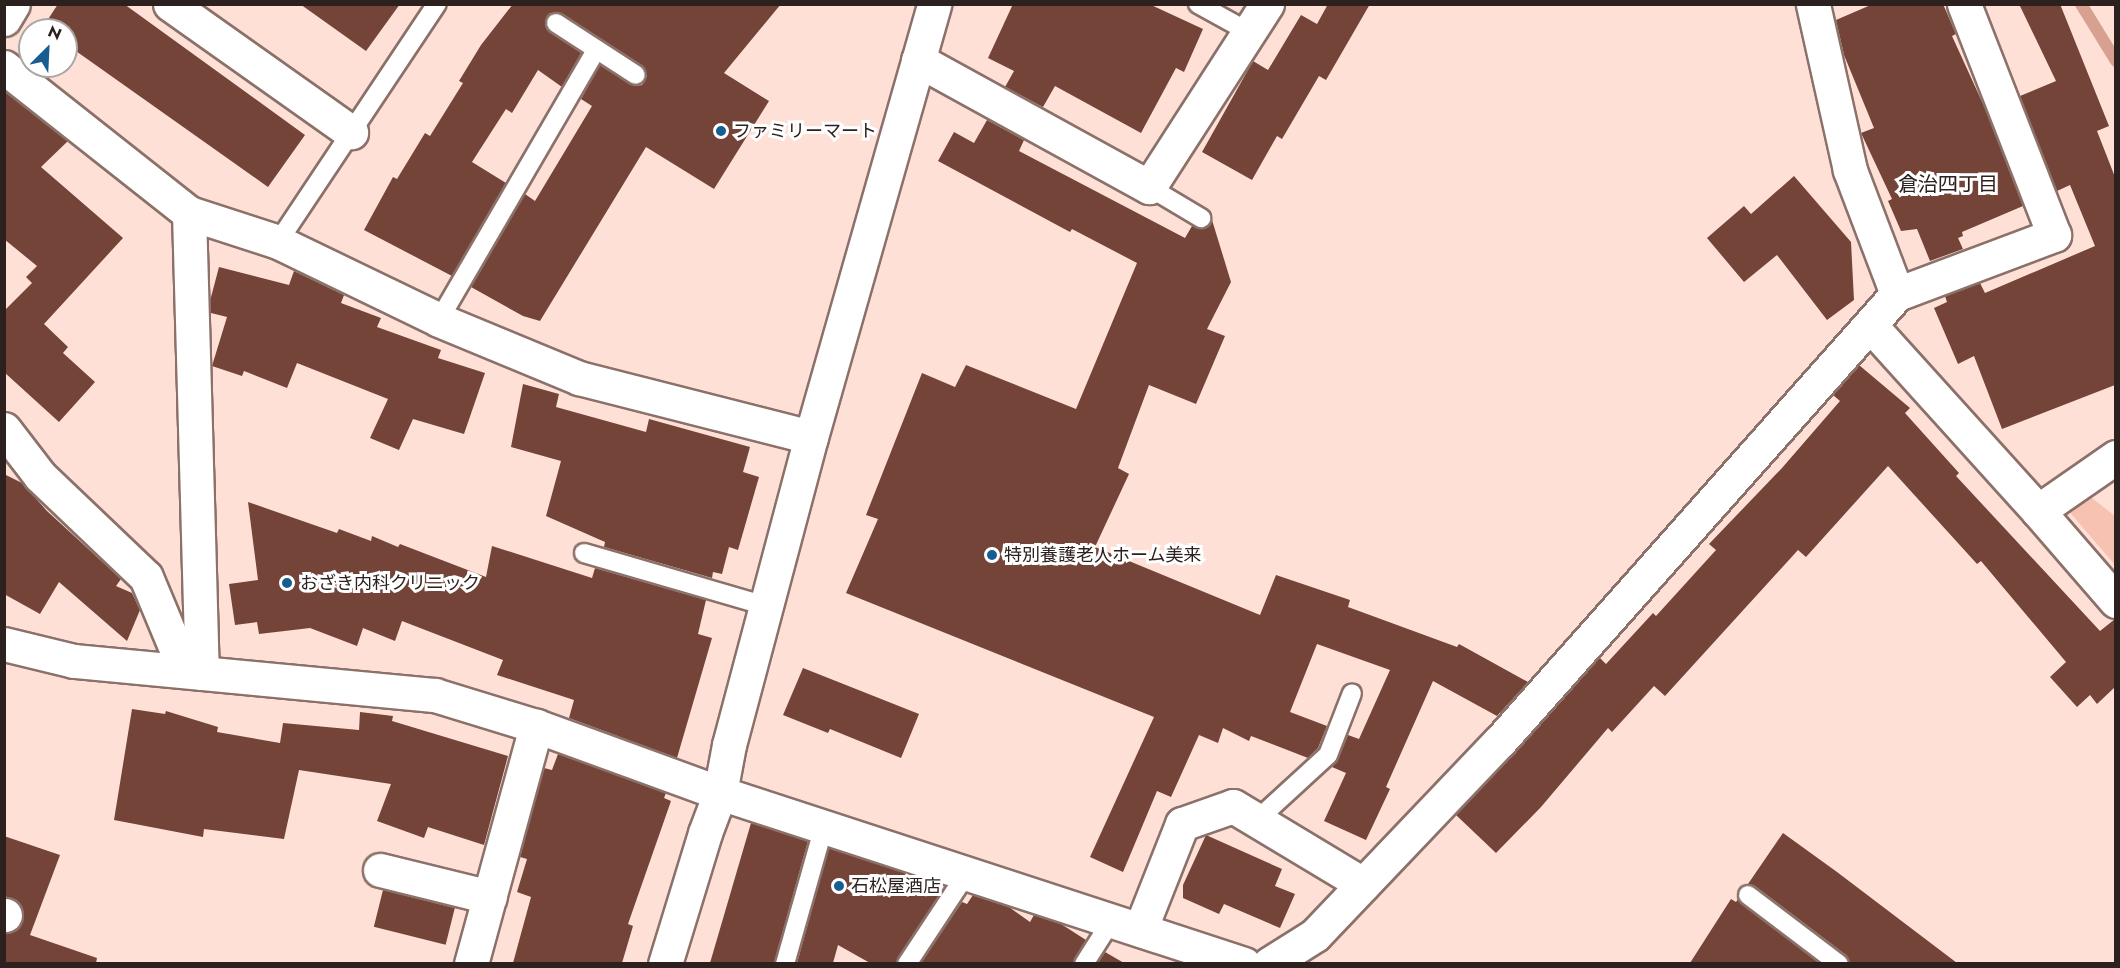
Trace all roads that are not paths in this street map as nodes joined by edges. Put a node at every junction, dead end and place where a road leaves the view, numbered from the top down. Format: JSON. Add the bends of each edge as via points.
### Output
{"nodes":[{"id":1,"x":13,"y":4,"type":"edge"},
{"id":2,"x":170,"y":4,"type":"edge"},
{"id":3,"x":437,"y":4,"type":"edge"},
{"id":4,"x":934,"y":4,"type":"edge"},
{"id":5,"x":1198,"y":4,"type":"edge"},
{"id":6,"x":1267,"y":4,"type":"edge"},
{"id":7,"x":1814,"y":4,"type":"edge"},
{"id":8,"x":1964,"y":4,"type":"edge"},
{"id":9,"x":4,"y":19,"type":"edge"},
{"id":10,"x":556,"y":23,"type":"dead end"},
{"id":11,"x":1250,"y":32,"type":"junction"},
{"id":12,"x":596,"y":50,"type":"junction"},
{"id":13,"x":918,"y":60,"type":"junction"},
{"id":14,"x":4,"y":67,"type":"edge"},
{"id":15,"x":636,"y":75,"type":"dead end"},
{"id":16,"x":351,"y":132,"type":"junction"},
{"id":17,"x":1149,"y":187,"type":"junction"},
{"id":18,"x":189,"y":213,"type":"junction"},
{"id":19,"x":1201,"y":218,"type":"dead end"},
{"id":20,"x":278,"y":242,"type":"junction"},
{"id":21,"x":1897,"y":294,"type":"junction"},
{"id":22,"x":439,"y":320,"type":"junction"},
{"id":23,"x":1870,"y":325,"type":"junction"},
{"id":24,"x":4,"y":429,"type":"edge"},
{"id":25,"x":811,"y":437,"type":"junction"},
{"id":26,"x":2115,"y":457,"type":"edge"},
{"id":27,"x":2038,"y":511,"type":"junction"},
{"id":28,"x":584,"y":553,"type":"dead end"},
{"id":29,"x":2115,"y":601,"type":"edge"},
{"id":30,"x":767,"y":606,"type":"junction"},
{"id":31,"x":4,"y":644,"type":"edge"},
{"id":32,"x":202,"y":673,"type":"junction"},
{"id":33,"x":1352,"y":693,"type":"dead end"},
{"id":34,"x":536,"y":726,"type":"junction"},
{"id":35,"x":720,"y":793,"type":"junction"},
{"id":36,"x":1257,"y":820,"type":"junction"},
{"id":37,"x":824,"y":826,"type":"junction"},
{"id":38,"x":380,"y":870,"type":"dead end"},
{"id":39,"x":967,"y":873,"type":"junction"},
{"id":40,"x":1363,"y":884,"type":"junction"},
{"id":41,"x":1748,"y":895,"type":"dead end"},
{"id":42,"x":490,"y":897,"type":"junction"},
{"id":43,"x":1126,"y":925,"type":"junction"},
{"id":44,"x":471,"y":963,"type":"edge"},
{"id":45,"x":665,"y":963,"type":"edge"},
{"id":46,"x":785,"y":963,"type":"edge"},
{"id":47,"x":907,"y":963,"type":"edge"},
{"id":48,"x":1084,"y":963,"type":"edge"},
{"id":49,"x":1244,"y":963,"type":"edge"},
{"id":50,"x":1269,"y":963,"type":"edge"},
{"id":51,"x":1839,"y":963,"type":"edge"}],
"edges":[{"from":1,"to":9,"type":"street"},
{"from":2,"to":16,"type":"street"},
{"from":3,"to":16,"type":"lane"},
{"from":4,"to":13,"type":"street"},
{"from":5,"to":11,"type":"lane"},
{"from":6,"to":11,"type":"street"},
{"from":7,"to":21,"type":"street","via":[[1850,170]]},
{"from":8,"to":21,"type":"street","via":[[2054,235]]},
{"from":10,"to":12,"type":"lane"},
{"from":11,"to":17,"type":"street"},
{"from":12,"to":15,"type":"lane"},
{"from":12,"to":22,"type":"lane"},
{"from":13,"to":17,"type":"street"},
{"from":13,"to":25,"type":"street"},
{"from":14,"to":18,"type":"street"},
{"from":16,"to":20,"type":"lane"},
{"from":17,"to":19,"type":"lane"},
{"from":18,"to":20,"type":"street"},
{"from":18,"to":32,"type":"street"},
{"from":20,"to":22,"type":"street"},
{"from":21,"to":23,"type":"street"},
{"from":22,"to":25,"type":"street","via":[[579,378]]},
{"from":23,"to":27,"type":"street"},
{"from":23,"to":40,"type":"street","via":[[1500,741]]},
{"from":24,"to":32,"type":"street","via":[[40,476],[146,577],[177,654]]},
{"from":25,"to":30,"type":"street"},
{"from":26,"to":27,"type":"street"},
{"from":27,"to":29,"type":"street"},
{"from":28,"to":30,"type":"lane"},
{"from":30,"to":35,"type":"street"},
{"from":31,"to":32,"type":"street","via":[[74,661]]},
{"from":32,"to":34,"type":"street","via":[[435,695]]},
{"from":33,"to":36,"type":"lane","via":[[1328,755]]},
{"from":34,"to":35,"type":"street"},
{"from":34,"to":42,"type":"street"},
{"from":35,"to":37,"type":"street"},
{"from":35,"to":45,"type":"street"},
{"from":36,"to":40,"type":"street"},
{"from":36,"to":43,"type":"street","via":[[1233,806],[1182,824]]},
{"from":37,"to":39,"type":"street"},
{"from":37,"to":46,"type":"lane"},
{"from":38,"to":42,"type":"street"},
{"from":39,"to":43,"type":"street"},
{"from":39,"to":47,"type":"lane"},
{"from":40,"to":50,"type":"street","via":[[1315,935]]},
{"from":41,"to":51,"type":"lane"},
{"from":42,"to":44,"type":"street"},
{"from":43,"to":48,"type":"lane"},
{"from":43,"to":49,"type":"street"}]}
